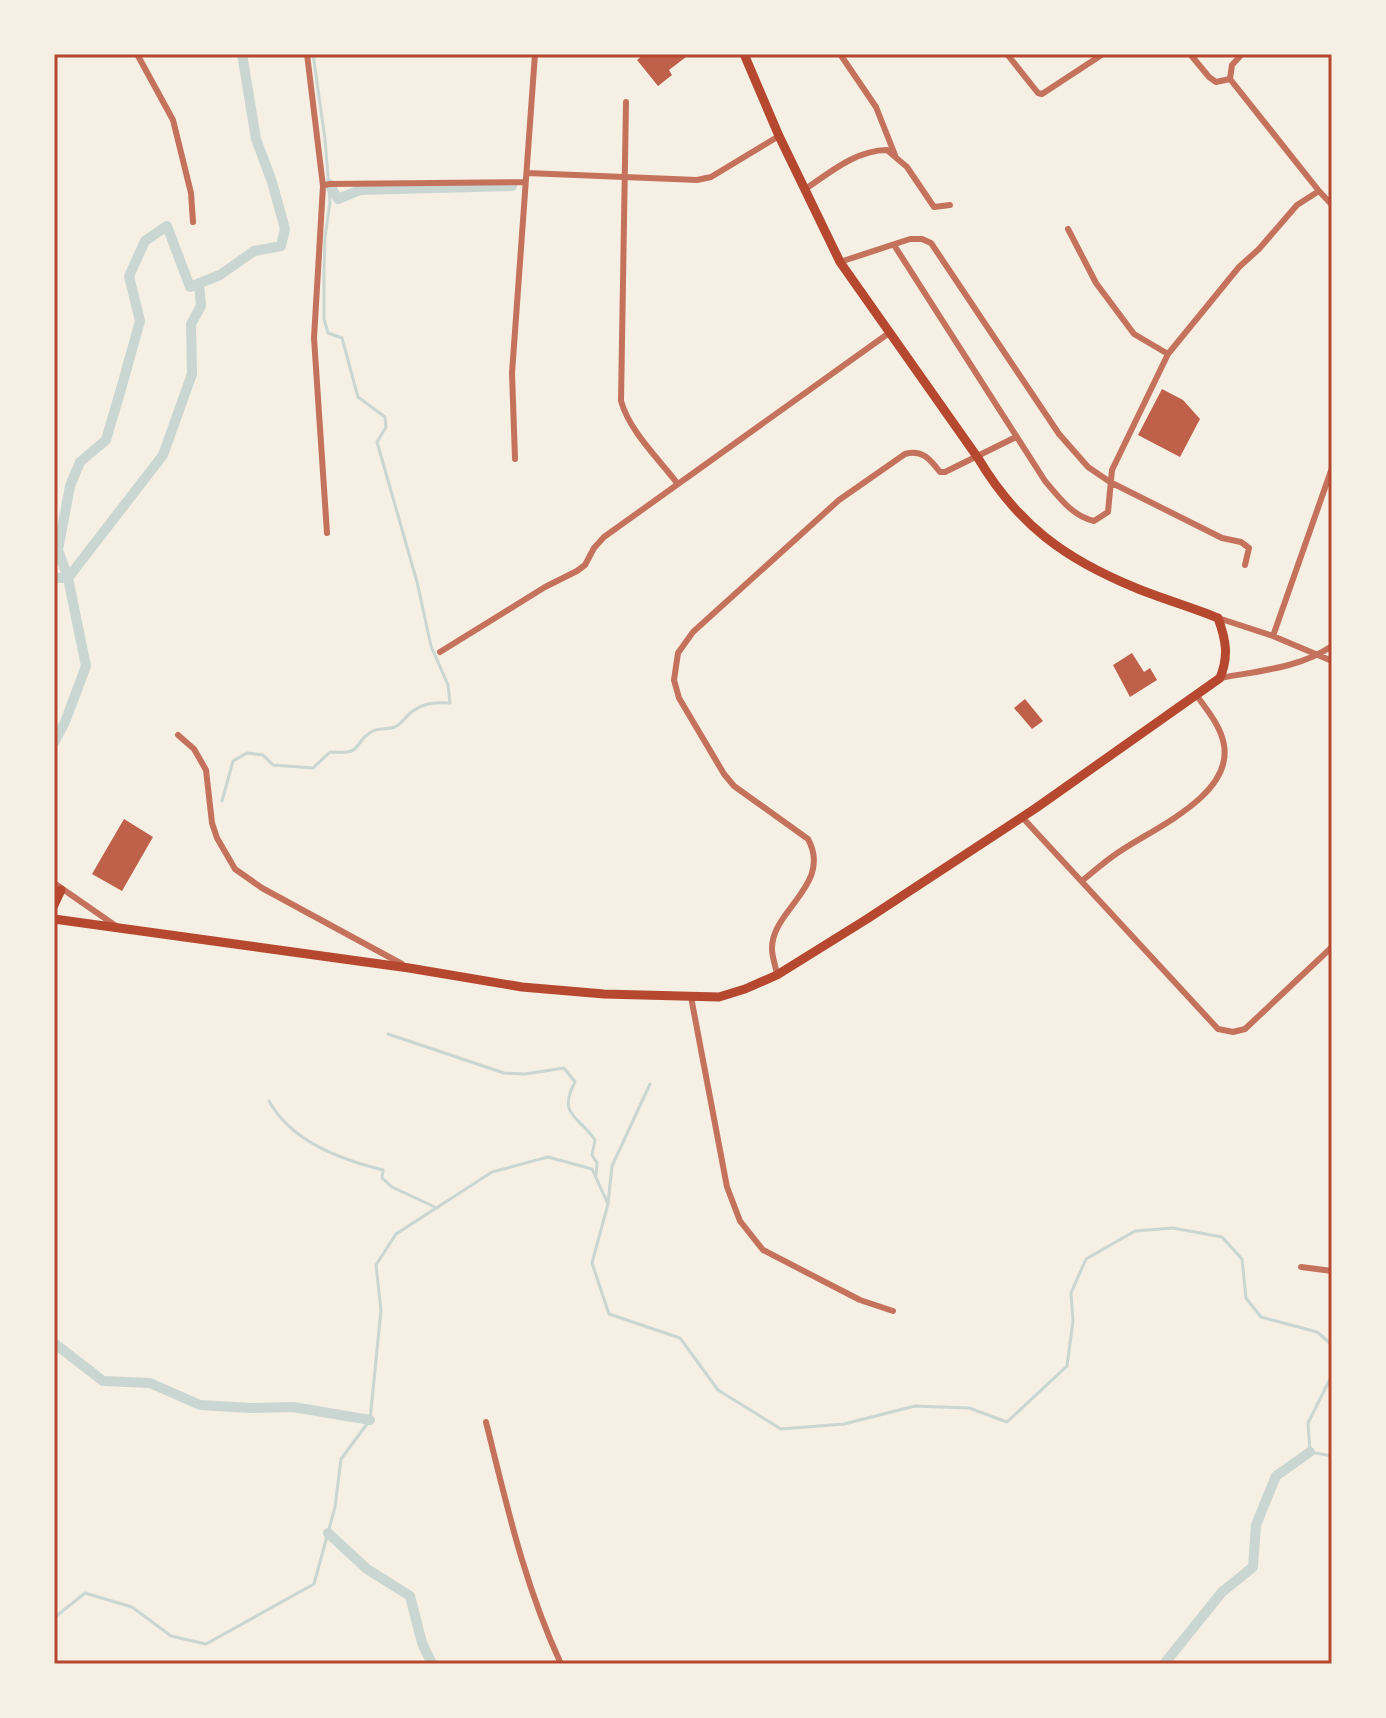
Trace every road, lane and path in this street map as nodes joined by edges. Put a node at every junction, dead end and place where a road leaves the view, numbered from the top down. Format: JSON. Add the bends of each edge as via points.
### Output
{"nodes":[{"id":1,"x":137,"y":54,"type":"edge"},
{"id":2,"x":307,"y":54,"type":"edge"},
{"id":3,"x":535,"y":54,"type":"edge"},
{"id":4,"x":744,"y":54,"type":"edge"},
{"id":5,"x":840,"y":54,"type":"edge"},
{"id":6,"x":1007,"y":54,"type":"edge"},
{"id":7,"x":1103,"y":54,"type":"edge"},
{"id":8,"x":1190,"y":54,"type":"edge"},
{"id":9,"x":1242,"y":54,"type":"edge"},
{"id":10,"x":1230,"y":79,"type":"junction"},
{"id":11,"x":626,"y":102,"type":"dead end"},
{"id":12,"x":779,"y":136,"type":"junction"},
{"id":13,"x":895,"y":155,"type":"junction"},
{"id":14,"x":527,"y":173,"type":"junction"},
{"id":15,"x":626,"y":178,"type":"junction"},
{"id":16,"x":525,"y":182,"type":"junction"},
{"id":17,"x":323,"y":186,"type":"junction"},
{"id":18,"x":804,"y":190,"type":"junction"},
{"id":19,"x":1319,"y":191,"type":"junction"},
{"id":20,"x":950,"y":205,"type":"dead end"},
{"id":21,"x":1332,"y":205,"type":"edge"},
{"id":22,"x":193,"y":222,"type":"dead end"},
{"id":23,"x":1068,"y":229,"type":"dead end"},
{"id":24,"x":894,"y":245,"type":"junction"},
{"id":25,"x":840,"y":262,"type":"junction"},
{"id":26,"x":889,"y":333,"type":"junction"},
{"id":27,"x":1168,"y":354,"type":"junction"},
{"id":28,"x":1016,"y":437,"type":"junction"},
{"id":29,"x":978,"y":458,"type":"junction"},
{"id":30,"x":515,"y":459,"type":"dead end"},
{"id":31,"x":1332,"y":468,"type":"edge"},
{"id":32,"x":1110,"y":482,"type":"junction"},
{"id":33,"x":677,"y":483,"type":"junction"},
{"id":34,"x":327,"y":533,"type":"dead end"},
{"id":35,"x":1245,"y":565,"type":"dead end"},
{"id":36,"x":1218,"y":618,"type":"junction"},
{"id":37,"x":1273,"y":636,"type":"junction"},
{"id":38,"x":1332,"y":646,"type":"edge"},
{"id":39,"x":440,"y":652,"type":"dead end"},
{"id":40,"x":1317,"y":656,"type":"junction"},
{"id":41,"x":1332,"y":661,"type":"edge"},
{"id":42,"x":1220,"y":678,"type":"junction"},
{"id":43,"x":1197,"y":696,"type":"junction"},
{"id":44,"x":178,"y":735,"type":"dead end"},
{"id":45,"x":1022,"y":817,"type":"junction"},
{"id":46,"x":1082,"y":881,"type":"junction"},
{"id":47,"x":58,"y":886,"type":"edge"},
{"id":48,"x":54,"y":905,"type":"edge"},
{"id":49,"x":54,"y":919,"type":"edge"},
{"id":50,"x":116,"y":926,"type":"junction"},
{"id":51,"x":1332,"y":947,"type":"edge"},
{"id":52,"x":409,"y":968,"type":"junction"},
{"id":53,"x":777,"y":975,"type":"junction"},
{"id":54,"x":691,"y":997,"type":"junction"},
{"id":55,"x":1301,"y":1267,"type":"dead end"},
{"id":56,"x":1332,"y":1271,"type":"edge"},
{"id":57,"x":893,"y":1311,"type":"dead end"},
{"id":58,"x":486,"y":1422,"type":"dead end"},
{"id":59,"x":561,"y":1664,"type":"edge"}],
"edges":[{"from":1,"to":22,"type":"street","via":[[173,120]]},
{"from":2,"to":17,"type":"street"},
{"from":3,"to":14,"type":"street"},
{"from":4,"to":12,"type":"highway"},
{"from":5,"to":13,"type":"street","via":[[880,114]]},
{"from":6,"to":7,"type":"street","via":[[1042,94]]},
{"from":8,"to":10,"type":"street","via":[[1216,82]]},
{"from":9,"to":10,"type":"street","via":[[1232,65]]},
{"from":10,"to":19,"type":"street"},
{"from":11,"to":15,"type":"street"},
{"from":12,"to":15,"type":"street","via":[[711,177]]},
{"from":12,"to":18,"type":"highway"},
{"from":13,"to":18,"type":"street","via":[[887,150],[864,154]]},
{"from":13,"to":20,"type":"street","via":[[934,207]]},
{"from":14,"to":15,"type":"street"},
{"from":14,"to":16,"type":"street"},
{"from":15,"to":33,"type":"street","via":[[621,401],[635,429]]},
{"from":16,"to":17,"type":"street"},
{"from":16,"to":30,"type":"street","via":[[512,373]]},
{"from":17,"to":34,"type":"street","via":[[314,338]]},
{"from":18,"to":25,"type":"highway"},
{"from":19,"to":21,"type":"street"},
{"from":19,"to":27,"type":"street","via":[[1297,205],[1239,267]]},
{"from":23,"to":27,"type":"street","via":[[1096,283],[1134,334]]},
{"from":24,"to":25,"type":"street"},
{"from":24,"to":28,"type":"street"},
{"from":24,"to":32,"type":"street","via":[[910,239],[931,243],[1059,434],[1088,467]]},
{"from":25,"to":26,"type":"highway"},
{"from":26,"to":29,"type":"highway"},
{"from":26,"to":33,"type":"street"},
{"from":27,"to":32,"type":"street"},
{"from":28,"to":29,"type":"street"},
{"from":28,"to":32,"type":"street","via":[[1045,481],[1084,519],[1094,521],[1108,512]]},
{"from":29,"to":36,"type":"highway","via":[[1024,522],[1052,545],[1138,589]]},
{"from":29,"to":53,"type":"street","via":[[940,472],[922,453],[905,454],[839,500],[693,632],[678,653],[674,680],[679,698],[724,774],[813,847],[814,868],[772,948]]},
{"from":31,"to":37,"type":"street"},
{"from":32,"to":35,"type":"street","via":[[1222,538],[1241,542],[1249,548]]},
{"from":33,"to":39,"type":"street","via":[[604,537],[577,571]]},
{"from":36,"to":37,"type":"street"},
{"from":36,"to":42,"type":"highway","via":[[1227,647]]},
{"from":37,"to":40,"type":"street"},
{"from":38,"to":40,"type":"street"},
{"from":40,"to":41,"type":"street"},
{"from":40,"to":42,"type":"street"},
{"from":42,"to":43,"type":"highway"},
{"from":43,"to":45,"type":"highway"},
{"from":43,"to":46,"type":"street","via":[[1224,743],[1225,756],[1208,791]]},
{"from":44,"to":52,"type":"street","via":[[206,770],[217,838],[235,869]]},
{"from":45,"to":46,"type":"street"},
{"from":45,"to":53,"type":"highway"},
{"from":46,"to":51,"type":"street","via":[[1218,1029],[1245,1029]]},
{"from":47,"to":48,"type":"highway"},
{"from":47,"to":50,"type":"street"},
{"from":49,"to":50,"type":"highway"},
{"from":50,"to":52,"type":"highway"},
{"from":52,"to":54,"type":"highway","via":[[522,987]]},
{"from":53,"to":54,"type":"highway","via":[[719,997]]},
{"from":54,"to":57,"type":"street","via":[[727,1187],[740,1221],[763,1250],[860,1300]]},
{"from":55,"to":56,"type":"street"},
{"from":58,"to":59,"type":"street","via":[[517,1552]]}]}
